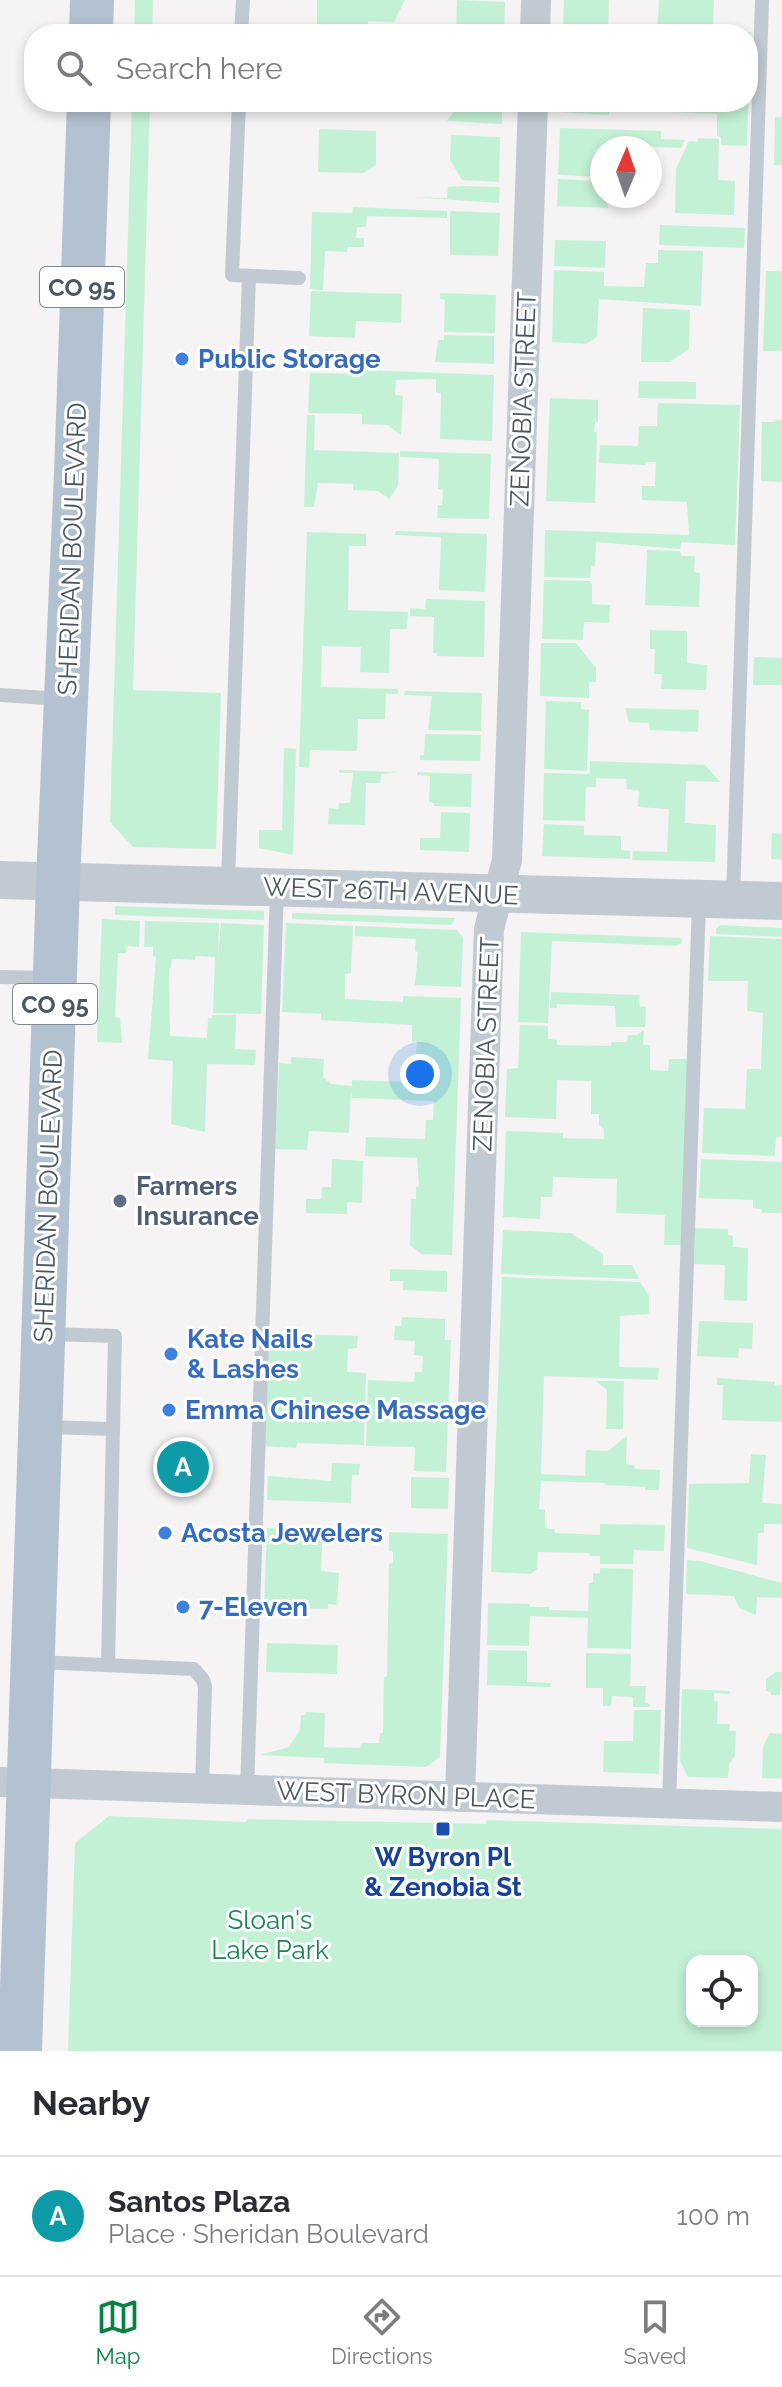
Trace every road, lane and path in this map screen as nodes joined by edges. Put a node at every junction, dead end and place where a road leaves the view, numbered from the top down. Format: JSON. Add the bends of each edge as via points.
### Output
{"nodes":[{"id":1,"x":92,"y":0,"type":"edge"},
{"id":2,"x":243,"y":0,"type":"edge"},
{"id":3,"x":536,"y":0,"type":"edge"},
{"id":4,"x":762,"y":0,"type":"edge"},
{"id":5,"x":91,"y":24,"type":"edge"},
{"id":6,"x":242,"y":24,"type":"edge"},
{"id":7,"x":535,"y":24,"type":"edge"},
{"id":8,"x":758,"y":78,"type":"edge"},
{"id":9,"x":89,"y":112,"type":"edge"},
{"id":10,"x":239,"y":112,"type":"edge"},
{"id":11,"x":533,"y":112,"type":"edge"},
{"id":12,"x":756,"y":112,"type":"edge"},
{"id":13,"x":249,"y":276,"type":"junction"},
{"id":14,"x":299,"y":278,"type":"dead end"},
{"id":15,"x":0,"y":695,"type":"edge"},
{"id":16,"x":66,"y":700,"type":"junction"},
{"id":17,"x":0,"y":880,"type":"edge"},
{"id":18,"x":58,"y":881,"type":"junction"},
{"id":19,"x":228,"y":886,"type":"junction"},
{"id":20,"x":277,"y":887,"type":"junction"},
{"id":21,"x":498,"y":893,"type":"junction"},
{"id":22,"x":716,"y":900,"type":"junction"},
{"id":23,"x":782,"y":901,"type":"edge"},
{"id":24,"x":0,"y":977,"type":"edge"},
{"id":25,"x":56,"y":978,"type":"junction"},
{"id":26,"x":43,"y":1334,"type":"junction"},
{"id":27,"x":40,"y":1427,"type":"junction"},
{"id":28,"x":113,"y":1429,"type":"junction"},
{"id":29,"x":32,"y":1662,"type":"junction"},
{"id":30,"x":108,"y":1664,"type":"junction"},
{"id":31,"x":15,"y":1783,"type":"edge"},
{"id":32,"x":202,"y":1789,"type":"junction"},
{"id":33,"x":247,"y":1790,"type":"junction"},
{"id":34,"x":460,"y":1797,"type":"junction"},
{"id":35,"x":669,"y":1804,"type":"junction"},
{"id":36,"x":782,"y":1807,"type":"edge"},
{"id":37,"x":20,"y":2051,"type":"edge"}],
"edges":[{"from":1,"to":5,"type":"main road"},
{"from":2,"to":6,"type":"lane"},
{"from":3,"to":7,"type":"street"},
{"from":4,"to":8,"type":"lane"},
{"from":9,"to":16,"type":"main road","name":"SHERIDAN BOULEVARD","number":"CO 95"},
{"from":10,"to":13,"type":"lane","via":[[232,275]]},
{"from":11,"to":21,"type":"street","name":"ZENOBIA STREET","via":[[507,860]]},
{"from":12,"to":22,"type":"lane"},
{"from":13,"to":14,"type":"lane"},
{"from":13,"to":19,"type":"lane"},
{"from":15,"to":16,"type":"lane"},
{"from":16,"to":18,"type":"main road","name":"SHERIDAN BOULEVARD","number":"CO 95"},
{"from":17,"to":18,"type":"street","name":"WEST 26TH AVENUE"},
{"from":18,"to":19,"type":"street","name":"WEST 26TH AVENUE"},
{"from":18,"to":25,"type":"main road","name":"SHERIDAN BOULEVARD","number":"CO 95"},
{"from":19,"to":20,"type":"street","name":"WEST 26TH AVENUE"},
{"from":20,"to":21,"type":"street","name":"WEST 26TH AVENUE"},
{"from":20,"to":33,"type":"lane"},
{"from":21,"to":22,"type":"street","name":"WEST 26TH AVENUE"},
{"from":21,"to":34,"type":"street","name":"ZENOBIA STREET","via":[[489,929]]},
{"from":22,"to":23,"type":"street","name":"WEST 26TH AVENUE"},
{"from":22,"to":35,"type":"lane"},
{"from":24,"to":25,"type":"lane"},
{"from":25,"to":26,"type":"main road","name":"SHERIDAN BOULEVARD","number":"CO 95"},
{"from":26,"to":27,"type":"main road","name":"SHERIDAN BOULEVARD","number":"CO 95"},
{"from":26,"to":28,"type":"lane","via":[[115,1336]]},
{"from":27,"to":28,"type":"lane"},
{"from":27,"to":29,"type":"main road","name":"SHERIDAN BOULEVARD","number":"CO 95"},
{"from":28,"to":30,"type":"lane"},
{"from":29,"to":30,"type":"lane"},
{"from":29,"to":31,"type":"main road","name":"SHERIDAN BOULEVARD","number":"CO 95"},
{"from":30,"to":32,"type":"lane","via":[[187,1667],[199,1674],[205,1687]]},
{"from":31,"to":32,"type":"street","name":"WEST BYRON PLACE"},
{"from":31,"to":37,"type":"main road","name":"SHERIDAN BOULEVARD","number":"CO 95"},
{"from":32,"to":33,"type":"street","name":"WEST BYRON PLACE"},
{"from":33,"to":34,"type":"street","name":"WEST BYRON PLACE"},
{"from":34,"to":35,"type":"street","name":"WEST BYRON PLACE"},
{"from":35,"to":36,"type":"street","name":"WEST BYRON PLACE"}]}
